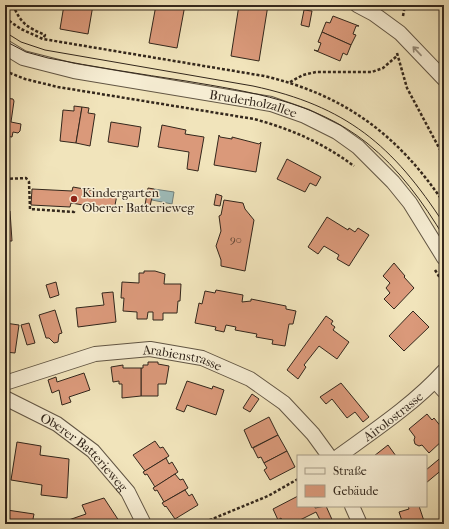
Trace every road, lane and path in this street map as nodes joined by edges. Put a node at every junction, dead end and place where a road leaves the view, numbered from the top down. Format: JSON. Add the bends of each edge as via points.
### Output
{"nodes":[{"id":1,"x":12,"y":5,"type":"edge"},
{"id":2,"x":356,"y":5,"type":"edge"},
{"id":3,"x":405,"y":5,"type":"edge"},
{"id":4,"x":5,"y":8,"type":"edge"},
{"id":5,"x":400,"y":33,"type":"junction"},
{"id":6,"x":43,"y":39,"type":"dead end"},
{"id":7,"x":5,"y":46,"type":"edge"},
{"id":8,"x":397,"y":56,"type":"junction"},
{"id":9,"x":5,"y":71,"type":"edge"},
{"id":10,"x":444,"y":79,"type":"edge"},
{"id":11,"x":290,"y":82,"type":"dead end"},
{"id":12,"x":444,"y":157,"type":"edge"},
{"id":13,"x":358,"y":169,"type":"dead end"},
{"id":14,"x":5,"y":179,"type":"edge"},
{"id":15,"x":74,"y":210,"type":"dead end"},
{"id":16,"x":444,"y":258,"type":"edge"},
{"id":17,"x":431,"y":263,"type":"dead end"},
{"id":18,"x":444,"y":284,"type":"edge"},
{"id":19,"x":441,"y":381,"type":"edge"},
{"id":20,"x":5,"y":383,"type":"edge"},
{"id":21,"x":5,"y":398,"type":"edge"},
{"id":22,"x":328,"y":455,"type":"edge"},
{"id":23,"x":340,"y":455,"type":"edge"},
{"id":24,"x":297,"y":480,"type":"edge"},
{"id":25,"x":352,"y":507,"type":"edge"},
{"id":26,"x":144,"y":524,"type":"edge"},
{"id":27,"x":200,"y":524,"type":"edge"},
{"id":28,"x":360,"y":524,"type":"edge"}],
"edges":[{"from":1,"to":4,"type":"path"},
{"from":1,"to":6,"type":"path","via":[[28,28],[45,35]]},
{"from":2,"to":5,"type":"street","via":[[374,14]]},
{"from":3,"to":5,"type":"path"},
{"from":5,"to":8,"type":"path"},
{"from":10,"to":5,"type":"street","one_way":true},
{"from":7,"to":16,"type":"street","name":"Bruderholzallee","via":[[23,58],[74,71],[271,104],[304,116],[337,132],[358,147],[393,182],[410,203]]},
{"from":8,"to":11,"type":"path","via":[[383,68],[372,72],[312,73]]},
{"from":8,"to":12,"type":"path","via":[[407,88]]},
{"from":9,"to":13,"type":"path","via":[[25,80],[58,87],[254,119],[280,126],[311,138],[338,153]]},
{"from":14,"to":15,"type":"path","via":[[26,178],[29,182],[30,209]]},
{"from":17,"to":18,"type":"path"},
{"from":19,"to":23,"type":"street","name":"Airolostrasse"},
{"from":20,"to":22,"type":"street","name":"Arabienstrasse","via":[[96,354],[150,349],[202,358],[250,379],[284,403]]},
{"from":21,"to":26,"type":"street","name":"Oberer Batterieweg","via":[[57,424],[93,451],[128,492]]},
{"from":24,"to":27,"type":"path","via":[[268,496]]},
{"from":25,"to":28,"type":"street"}]}
